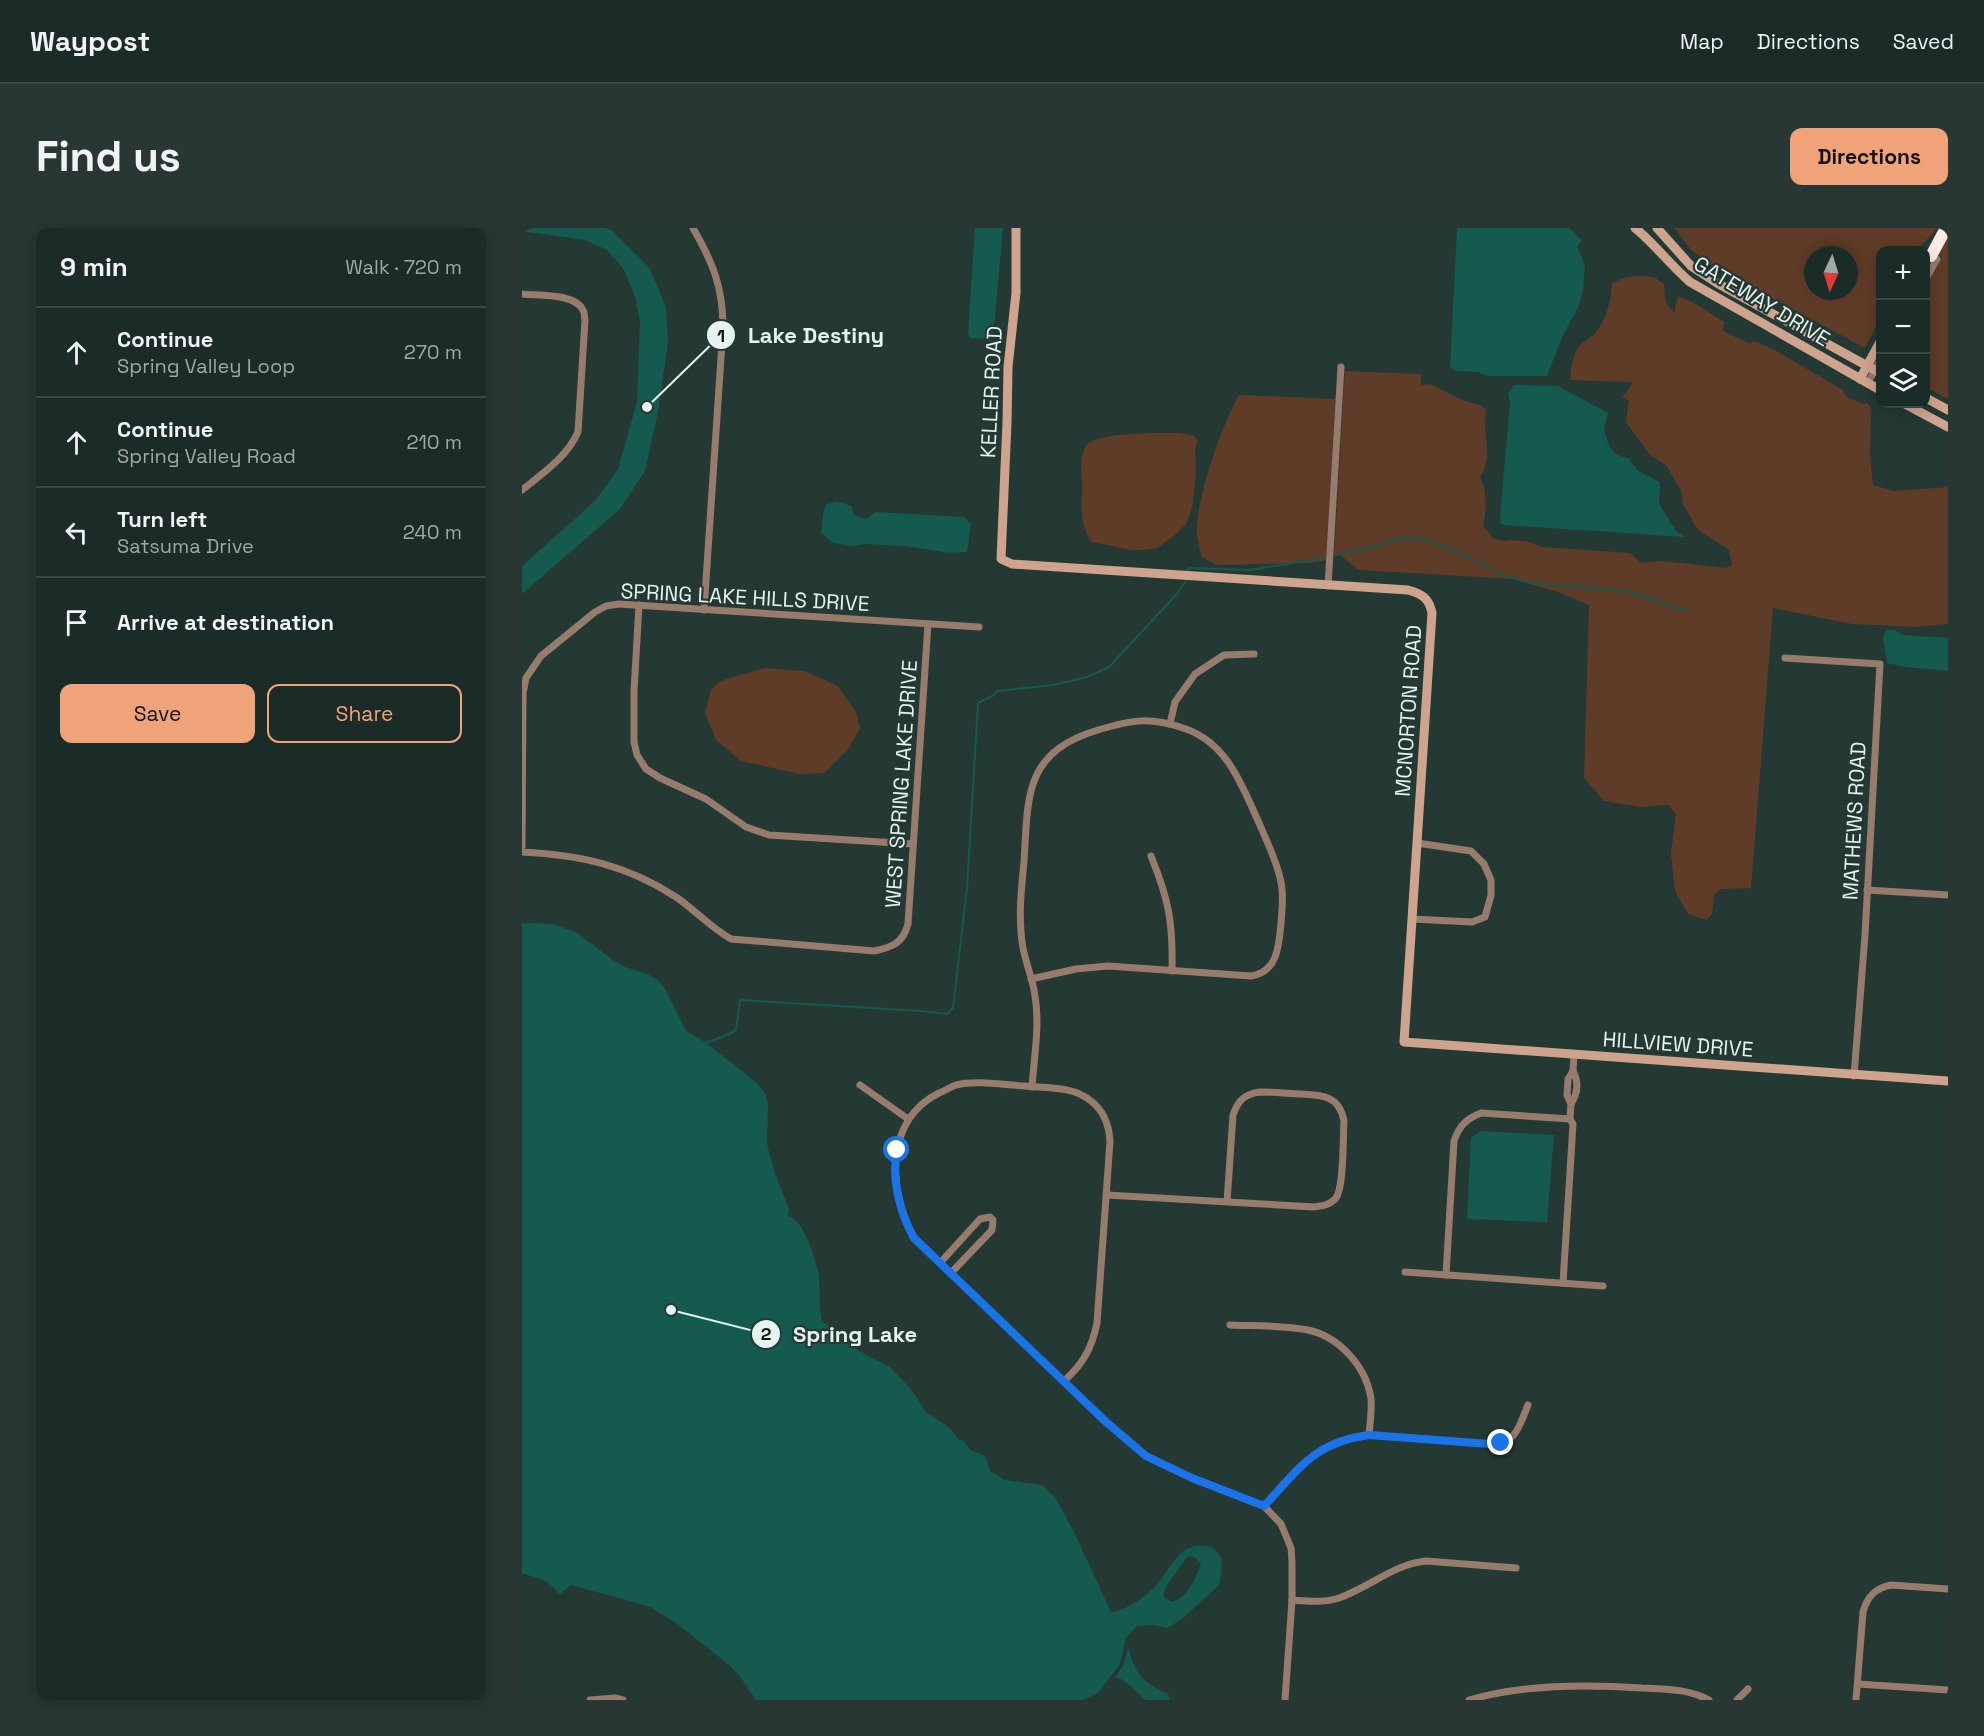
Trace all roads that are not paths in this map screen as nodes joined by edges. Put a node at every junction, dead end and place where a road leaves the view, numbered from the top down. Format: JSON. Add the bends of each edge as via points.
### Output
{"nodes":[{"id":1,"x":693,"y":228,"type":"edge"},
{"id":2,"x":1016,"y":228,"type":"edge"},
{"id":3,"x":1635,"y":228,"type":"edge"},
{"id":4,"x":1657,"y":228,"type":"edge"},
{"id":5,"x":1946,"y":228,"type":"edge"},
{"id":6,"x":1673,"y":246,"type":"junction"},
{"id":7,"x":1662,"y":255,"type":"junction"},
{"id":8,"x":1931,"y":260,"type":"edge"},
{"id":9,"x":522,"y":294,"type":"edge"},
{"id":10,"x":1878,"y":354,"type":"edge"},
{"id":11,"x":1341,"y":367,"type":"dead end"},
{"id":12,"x":1874,"y":369,"type":"edge"},
{"id":13,"x":1864,"y":381,"type":"junction"},
{"id":14,"x":1876,"y":387,"type":"edge"},
{"id":15,"x":1930,"y":400,"type":"edge"},
{"id":16,"x":1912,"y":408,"type":"edge"},
{"id":17,"x":1948,"y":410,"type":"edge"},
{"id":18,"x":1948,"y":427,"type":"edge"},
{"id":19,"x":522,"y":490,"type":"edge"},
{"id":20,"x":1001,"y":558,"type":"joint"},
{"id":21,"x":1328,"y":586,"type":"junction"},
{"id":22,"x":639,"y":606,"type":"junction"},
{"id":23,"x":704,"y":610,"type":"junction"},
{"id":24,"x":928,"y":624,"type":"junction"},
{"id":25,"x":979,"y":627,"type":"dead end"},
{"id":26,"x":1254,"y":654,"type":"dead end"},
{"id":27,"x":1785,"y":658,"type":"dead end"},
{"id":28,"x":1170,"y":724,"type":"junction"},
{"id":29,"x":1417,"y":843,"type":"junction"},
{"id":30,"x":913,"y":844,"type":"junction"},
{"id":31,"x":522,"y":846,"type":"edge"},
{"id":32,"x":522,"y":852,"type":"edge"},
{"id":33,"x":1150,"y":856,"type":"dead end"},
{"id":34,"x":1867,"y":890,"type":"junction"},
{"id":35,"x":1948,"y":895,"type":"edge"},
{"id":36,"x":1412,"y":919,"type":"junction"},
{"id":37,"x":1172,"y":971,"type":"junction"},
{"id":38,"x":1030,"y":979,"type":"junction"},
{"id":39,"x":1404,"y":1042,"type":"joint"},
{"id":40,"x":1574,"y":1054,"type":"junction"},
{"id":41,"x":1573,"y":1071,"type":"junction"},
{"id":42,"x":1854,"y":1076,"type":"junction"},
{"id":43,"x":1948,"y":1081,"type":"edge"},
{"id":44,"x":860,"y":1086,"type":"dead end"},
{"id":45,"x":1032,"y":1087,"type":"junction"},
{"id":46,"x":1568,"y":1087,"type":"junction"},
{"id":47,"x":1577,"y":1087,"type":"junction"},
{"id":48,"x":1571,"y":1104,"type":"junction"},
{"id":49,"x":908,"y":1119,"type":"junction"},
{"id":50,"x":1570,"y":1119,"type":"junction"},
{"id":51,"x":1107,"y":1195,"type":"junction"},
{"id":52,"x":1227,"y":1202,"type":"junction"},
{"id":53,"x":940,"y":1263,"type":"junction"},
{"id":54,"x":1405,"y":1272,"type":"dead end"},
{"id":55,"x":951,"y":1273,"type":"junction"},
{"id":56,"x":1446,"y":1275,"type":"junction"},
{"id":57,"x":1563,"y":1283,"type":"junction"},
{"id":58,"x":1603,"y":1286,"type":"dead end"},
{"id":59,"x":1230,"y":1325,"type":"dead end"},
{"id":60,"x":1064,"y":1381,"type":"junction"},
{"id":61,"x":1528,"y":1405,"type":"dead end"},
{"id":62,"x":1369,"y":1435,"type":"junction"},
{"id":63,"x":1264,"y":1506,"type":"junction"},
{"id":64,"x":1516,"y":1568,"type":"dead end"},
{"id":65,"x":1948,"y":1589,"type":"edge"},
{"id":66,"x":1292,"y":1600,"type":"junction"},
{"id":67,"x":1858,"y":1684,"type":"junction"},
{"id":68,"x":1748,"y":1689,"type":"dead end"},
{"id":69,"x":1948,"y":1690,"type":"edge"},
{"id":70,"x":590,"y":1700,"type":"edge"},
{"id":71,"x":623,"y":1700,"type":"edge"},
{"id":72,"x":1285,"y":1700,"type":"edge"},
{"id":73,"x":1469,"y":1700,"type":"edge"},
{"id":74,"x":1709,"y":1700,"type":"edge"},
{"id":75,"x":1737,"y":1700,"type":"edge"},
{"id":76,"x":1856,"y":1700,"type":"edge"}],
"edges":[{"from":1,"to":23,"type":"street","via":[[706,250],[723,301]]},
{"from":2,"to":20,"type":"street","name":"KELLER ROAD"},
{"from":3,"to":7,"type":"street","name":"GATEWAY DRIVE"},
{"from":4,"to":6,"type":"street","name":"GATEWAY DRIVE"},
{"from":5,"to":8,"type":"highway"},
{"from":6,"to":7,"type":"street"},
{"from":6,"to":12,"type":"street","name":"GATEWAY DRIVE","via":[[1691,266],[1717,283]]},
{"from":7,"to":13,"type":"street","name":"GATEWAY DRIVE","via":[[1690,282]]},
{"from":9,"to":19,"type":"street","via":[[576,302],[585,320],[578,432],[563,455]]},
{"from":10,"to":12,"type":"street"},
{"from":11,"to":21,"type":"street"},
{"from":12,"to":13,"type":"street"},
{"from":13,"to":14,"type":"street","name":"GATEWAY DRIVE"},
{"from":15,"to":17,"type":"street"},
{"from":16,"to":18,"type":"street"},
{"from":20,"to":21,"type":"street","name":"MCNORTON ROAD","via":[[1012,564]]},
{"from":21,"to":29,"type":"street","name":"MCNORTON ROAD","via":[[1408,590],[1421,593],[1430,604]]},
{"from":22,"to":23,"type":"street","name":"SPRING LAKE HILLS DRIVE"},
{"from":22,"to":30,"type":"street","via":[[634,742],[646,769],[706,799],[758,832]]},
{"from":22,"to":31,"type":"street","name":"SPRING LAKE HILLS DRIVE","via":[[619,604],[595,612],[541,656],[526,678]]},
{"from":23,"to":24,"type":"street","name":"SPRING LAKE HILLS DRIVE"},
{"from":24,"to":25,"type":"street","name":"SPRING LAKE HILLS DRIVE"},
{"from":24,"to":30,"type":"street","name":"WEST SPRING LAKE DRIVE"},
{"from":26,"to":28,"type":"street","via":[[1224,655],[1195,674],[1175,702]]},
{"from":27,"to":34,"type":"street","name":"MATHEWS ROAD","via":[[1880,664]]},
{"from":28,"to":37,"type":"street","via":[[1214,745],[1235,770],[1277,865],[1283,899],[1279,948],[1268,969],[1251,976]]},
{"from":28,"to":38,"type":"street","via":[[1124,722],[1078,736],[1062,744],[1038,771],[1028,805],[1020,913]]},
{"from":29,"to":36,"type":"street","name":"MCNORTON ROAD"},
{"from":29,"to":36,"type":"street","via":[[1471,851],[1484,864],[1491,880],[1491,896],[1485,917],[1472,922]]},
{"from":30,"to":32,"type":"street","name":"WEST SPRING LAKE DRIVE","via":[[905,934],[888,948],[874,951],[731,939],[676,897],[620,869],[589,859]]},
{"from":33,"to":37,"type":"street","via":[[1169,910]]},
{"from":34,"to":35,"type":"street"},
{"from":34,"to":42,"type":"street","name":"MATHEWS ROAD"},
{"from":36,"to":39,"type":"street","name":"MCNORTON ROAD"},
{"from":37,"to":38,"type":"street","via":[[1108,966]]},
{"from":38,"to":45,"type":"street","via":[[1036,1018]]},
{"from":39,"to":40,"type":"street","name":"HILLVIEW DRIVE"},
{"from":40,"to":41,"type":"street"},
{"from":40,"to":42,"type":"street","name":"HILLVIEW DRIVE"},
{"from":41,"to":46,"type":"street"},
{"from":41,"to":47,"type":"street"},
{"from":42,"to":43,"type":"street","name":"HILLVIEW DRIVE"},
{"from":44,"to":49,"type":"street"},
{"from":45,"to":49,"type":"street","via":[[956,1085],[918,1106]]},
{"from":45,"to":51,"type":"street","via":[[1078,1093],[1101,1111],[1110,1131]]},
{"from":46,"to":47,"type":"street"},
{"from":46,"to":48,"type":"street"},
{"from":47,"to":48,"type":"street"},
{"from":48,"to":50,"type":"street"},
{"from":49,"to":53,"type":"street","via":[[896,1156],[901,1208],[914,1238]]},
{"from":50,"to":56,"type":"street","via":[[1481,1113],[1470,1117],[1458,1130],[1454,1141]]},
{"from":50,"to":57,"type":"street","via":[[1573,1124]]},
{"from":51,"to":52,"type":"street"},
{"from":51,"to":60,"type":"street","via":[[1094,1340],[1086,1357]]},
{"from":52,"to":52,"type":"street","via":[[1314,1208],[1327,1205],[1336,1197],[1344,1121],[1337,1104],[1320,1095],[1260,1092],[1243,1097],[1233,1115]]},
{"from":53,"to":55,"type":"street"},
{"from":53,"to":55,"type":"street","via":[[980,1219],[990,1217],[992,1230]]},
{"from":54,"to":56,"type":"street"},
{"from":55,"to":60,"type":"street"},
{"from":56,"to":57,"type":"street"},
{"from":57,"to":58,"type":"street"},
{"from":59,"to":62,"type":"street","via":[[1311,1330],[1340,1347],[1359,1366],[1366,1382],[1372,1409]]},
{"from":60,"to":63,"type":"street","via":[[1146,1456]]},
{"from":61,"to":62,"type":"street","via":[[1515,1434],[1501,1443]]},
{"from":62,"to":63,"type":"street","via":[[1333,1443],[1318,1452]]},
{"from":63,"to":66,"type":"street","via":[[1281,1524],[1291,1548]]},
{"from":64,"to":66,"type":"street","via":[[1413,1562],[1337,1598],[1319,1602]]},
{"from":65,"to":67,"type":"street","via":[[1891,1585],[1873,1592],[1863,1612]]},
{"from":66,"to":72,"type":"street"},
{"from":67,"to":69,"type":"street"},
{"from":67,"to":76,"type":"street"},
{"from":68,"to":75,"type":"street"},
{"from":70,"to":71,"type":"street"},
{"from":73,"to":74,"type":"street","via":[[1507,1692],[1593,1685],[1678,1690]]}]}
